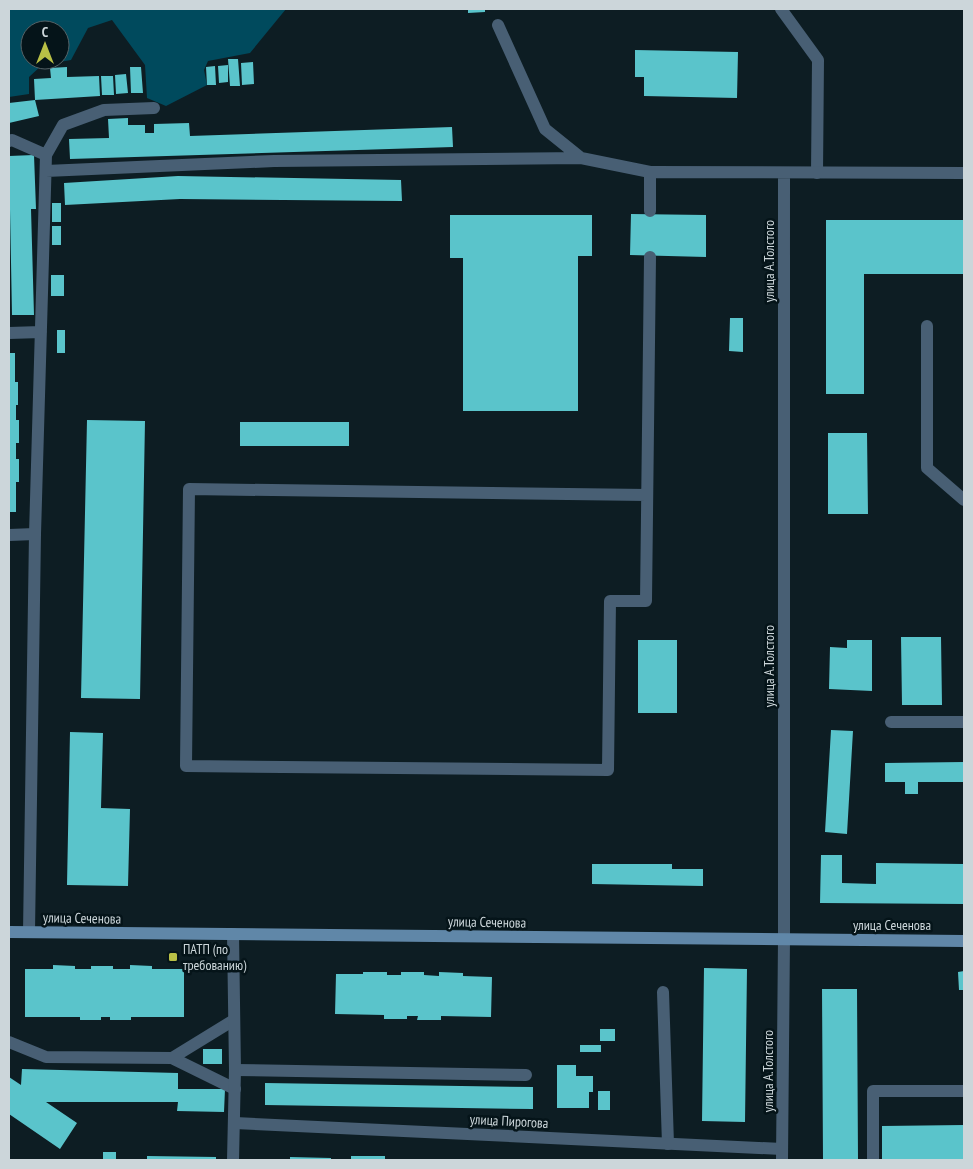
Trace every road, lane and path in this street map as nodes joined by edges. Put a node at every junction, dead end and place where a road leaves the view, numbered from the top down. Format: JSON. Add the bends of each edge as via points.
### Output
{"nodes":[{"id":1,"x":781,"y":9,"type":"edge"},
{"id":2,"x":498,"y":25,"type":"dead end"},
{"id":3,"x":154,"y":108,"type":"dead end"},
{"id":4,"x":9,"y":141,"type":"edge"},
{"id":5,"x":46,"y":155,"type":"junction"},
{"id":6,"x":581,"y":158,"type":"junction"},
{"id":7,"x":46,"y":170,"type":"junction"},
{"id":8,"x":650,"y":172,"type":"junction"},
{"id":9,"x":784,"y":173,"type":"junction"},
{"id":10,"x":817,"y":173,"type":"junction"},
{"id":11,"x":964,"y":173,"type":"edge"},
{"id":12,"x":650,"y":211,"type":"dead end"},
{"id":13,"x":650,"y":257,"type":"dead end"},
{"id":14,"x":927,"y":326,"type":"dead end"},
{"id":15,"x":41,"y":332,"type":"junction"},
{"id":16,"x":9,"y":333,"type":"edge"},
{"id":17,"x":647,"y":494,"type":"junction"},
{"id":18,"x":964,"y":500,"type":"edge"},
{"id":19,"x":9,"y":534,"type":"edge"},
{"id":20,"x":35,"y":534,"type":"junction"},
{"id":21,"x":891,"y":722,"type":"dead end"},
{"id":22,"x":964,"y":722,"type":"edge"},
{"id":23,"x":9,"y":932,"type":"edge"},
{"id":24,"x":29,"y":932,"type":"junction"},
{"id":25,"x":232,"y":934,"type":"junction"},
{"id":26,"x":784,"y":939,"type":"junction"},
{"id":27,"x":964,"y":941,"type":"edge"},
{"id":28,"x":663,"y":992,"type":"dead end"},
{"id":29,"x":234,"y":1020,"type":"junction"},
{"id":30,"x":9,"y":1042,"type":"edge"},
{"id":31,"x":172,"y":1058,"type":"junction"},
{"id":32,"x":235,"y":1070,"type":"junction"},
{"id":33,"x":526,"y":1075,"type":"dead end"},
{"id":34,"x":235,"y":1089,"type":"junction"},
{"id":35,"x":964,"y":1092,"type":"edge"},
{"id":36,"x":234,"y":1123,"type":"junction"},
{"id":37,"x":668,"y":1144,"type":"junction"},
{"id":38,"x":782,"y":1155,"type":"edge"},
{"id":39,"x":233,"y":1160,"type":"edge"},
{"id":40,"x":873,"y":1160,"type":"edge"}],
"edges":[{"from":1,"to":10,"type":"street","via":[[818,60]]},
{"from":2,"to":6,"type":"street","via":[[545,129]]},
{"from":3,"to":5,"type":"street","via":[[104,110],[63,125]]},
{"from":4,"to":5,"type":"street"},
{"from":5,"to":7,"type":"street"},
{"from":6,"to":7,"type":"street","via":[[274,160]]},
{"from":6,"to":8,"type":"street"},
{"from":7,"to":15,"type":"street"},
{"from":8,"to":9,"type":"street"},
{"from":8,"to":12,"type":"street"},
{"from":9,"to":10,"type":"street"},
{"from":9,"to":26,"type":"street","name":"улица А.Толстого"},
{"from":10,"to":11,"type":"street"},
{"from":13,"to":17,"type":"street"},
{"from":14,"to":18,"type":"street","via":[[927,468]]},
{"from":15,"to":16,"type":"street"},
{"from":15,"to":20,"type":"street"},
{"from":17,"to":17,"type":"street","via":[[646,601],[610,601],[608,770],[186,766],[189,490]]},
{"from":19,"to":20,"type":"street"},
{"from":20,"to":24,"type":"street"},
{"from":21,"to":22,"type":"street"},
{"from":23,"to":24,"type":"main road","name":"улица Сеченова"},
{"from":24,"to":25,"type":"main road","name":"улица Сеченова"},
{"from":25,"to":26,"type":"main road","name":"улица Сеченова"},
{"from":25,"to":29,"type":"street"},
{"from":26,"to":27,"type":"main road","name":"улица Сеченова"},
{"from":26,"to":38,"type":"street","name":"улица А.Толстого"},
{"from":28,"to":37,"type":"street"},
{"from":29,"to":31,"type":"street"},
{"from":29,"to":32,"type":"street"},
{"from":30,"to":31,"type":"street","via":[[46,1057]]},
{"from":31,"to":34,"type":"street"},
{"from":32,"to":33,"type":"street"},
{"from":32,"to":34,"type":"street"},
{"from":34,"to":36,"type":"street"},
{"from":35,"to":40,"type":"street","via":[[873,1091]]},
{"from":36,"to":37,"type":"street","name":"улица Пирогова"},
{"from":36,"to":39,"type":"street"},
{"from":37,"to":38,"type":"street","name":"улица Пирогова"}]}
